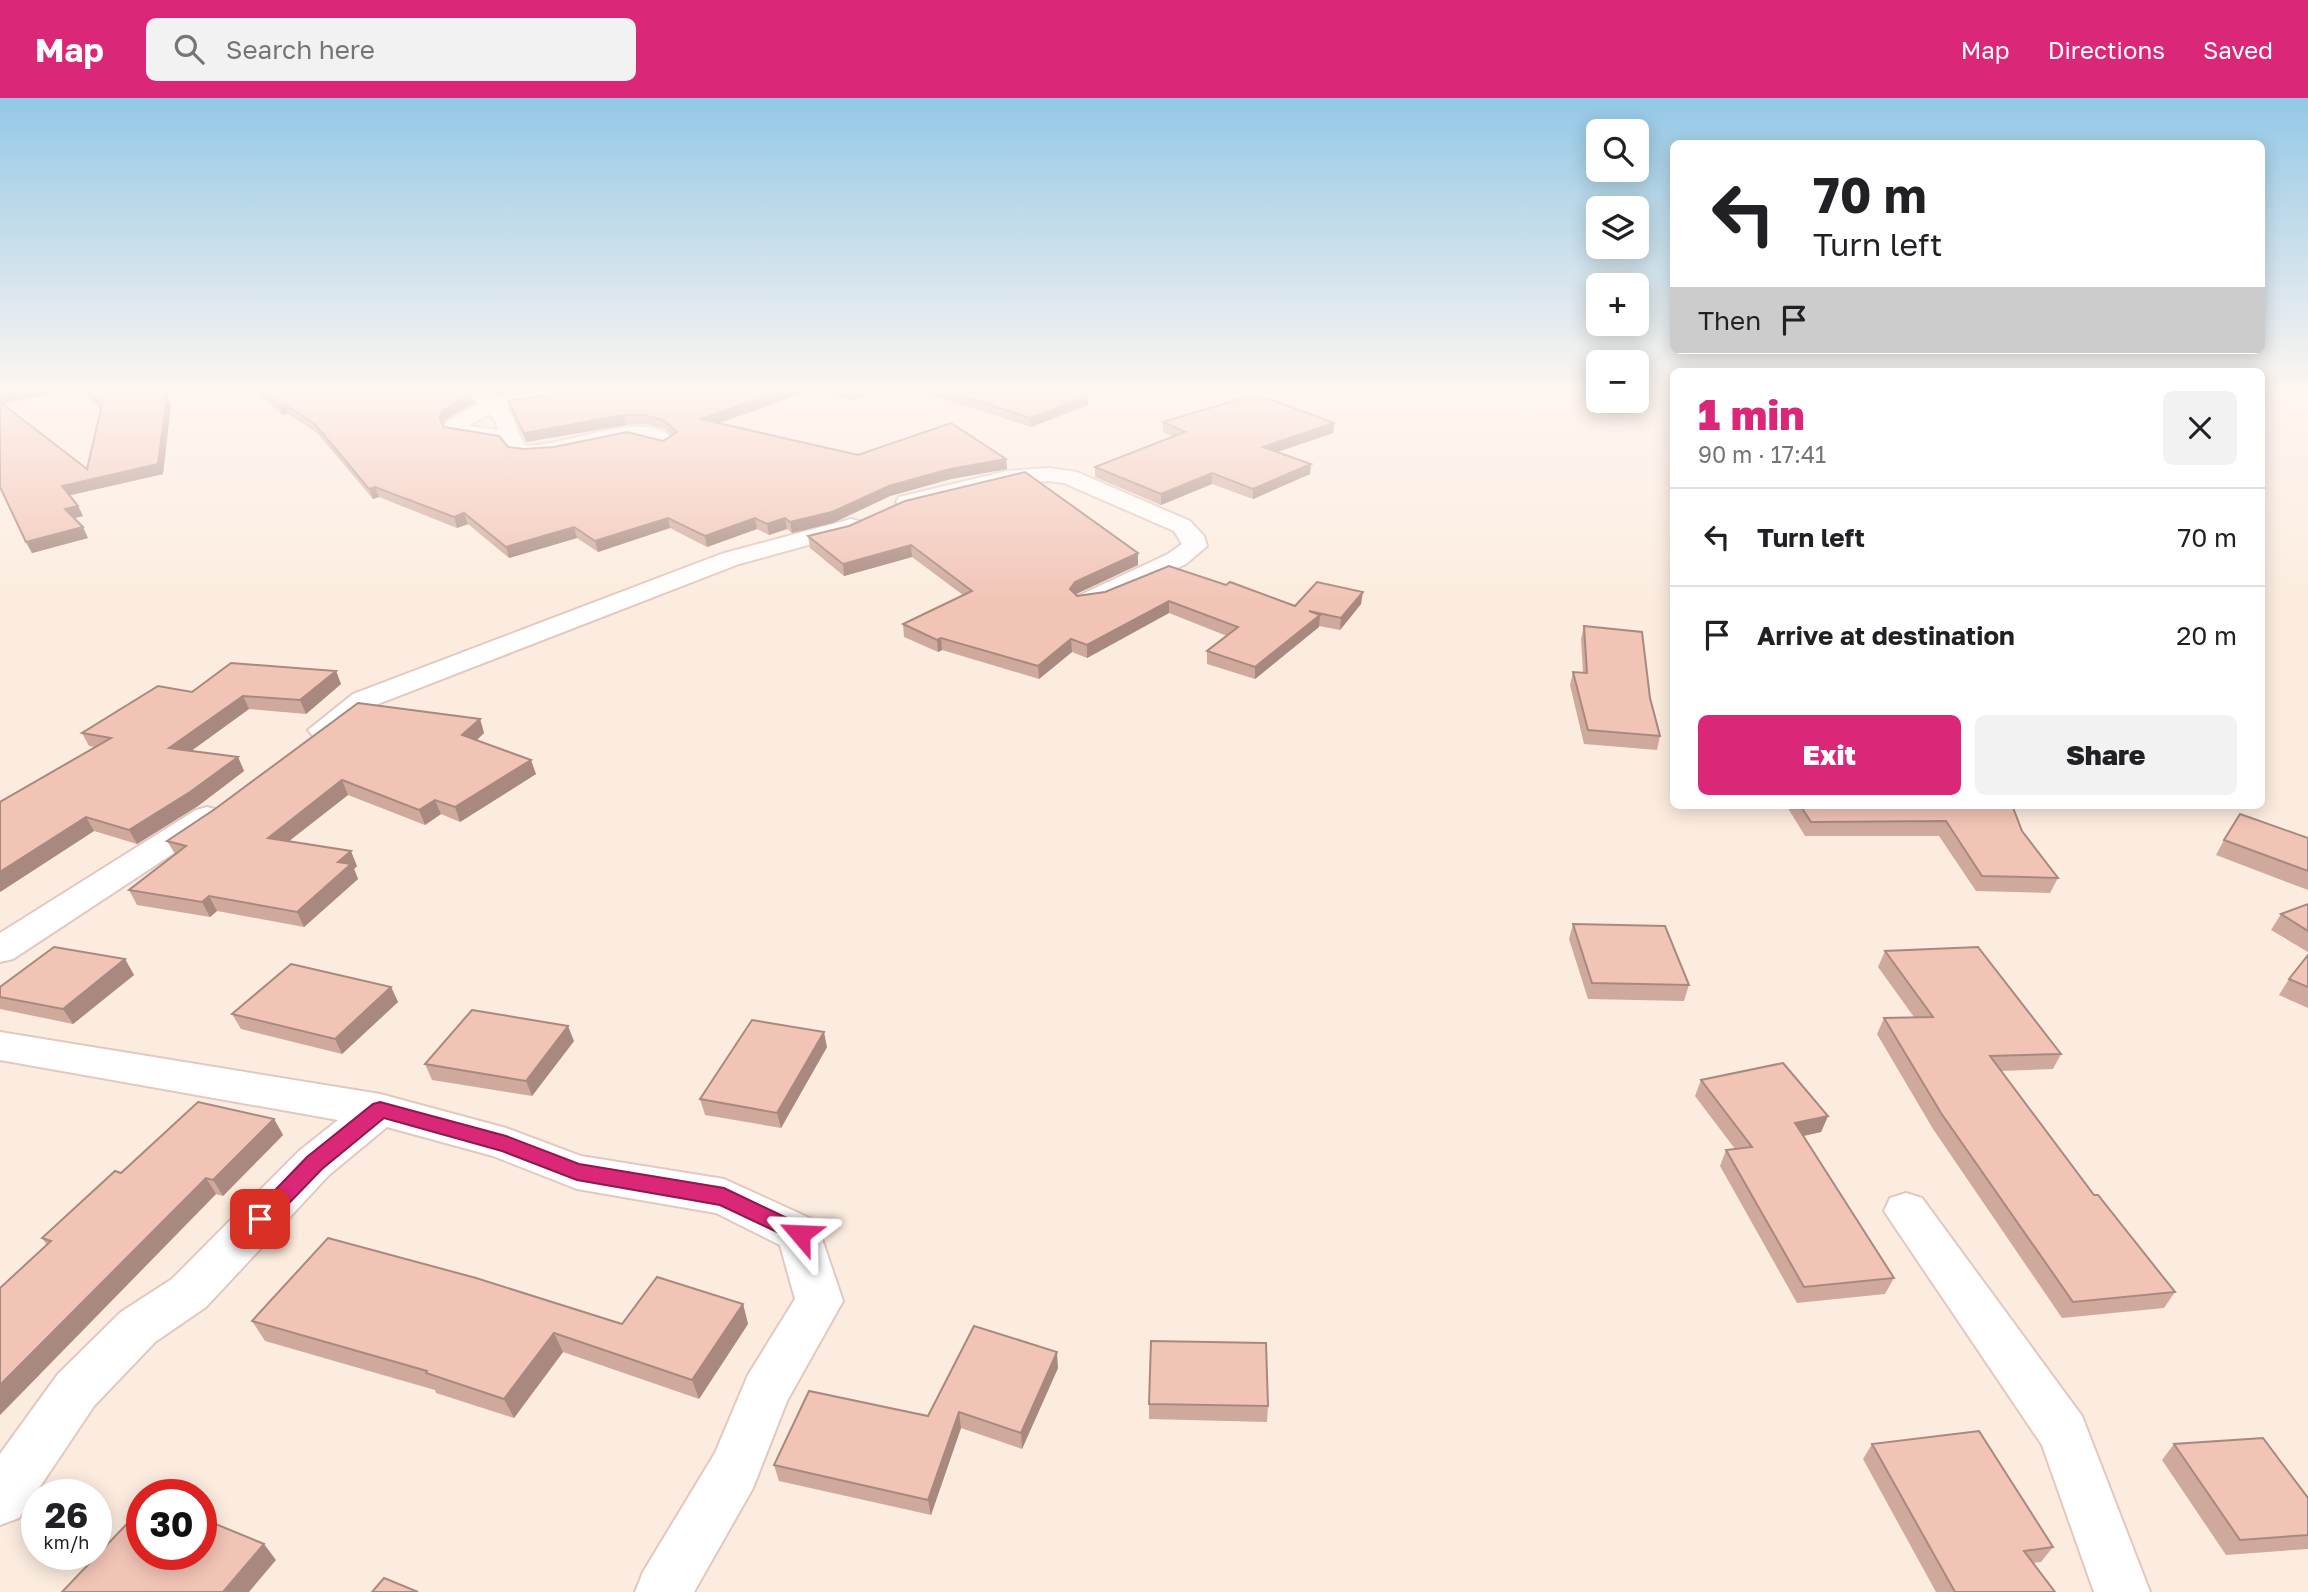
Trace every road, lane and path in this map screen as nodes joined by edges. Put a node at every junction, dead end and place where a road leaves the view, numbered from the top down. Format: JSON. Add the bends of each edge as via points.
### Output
{"nodes":[{"id":1,"x":1086,"y":601,"type":"edge"},
{"id":2,"x":308,"y":741,"type":"edge"},
{"id":3,"x":231,"y":799,"type":"edge"},
{"id":4,"x":0,"y":950,"type":"edge"},
{"id":5,"x":0,"y":1046,"type":"edge"},
{"id":6,"x":380,"y":1110,"type":"junction"},
{"id":7,"x":1906,"y":1211,"type":"dead end"},
{"id":8,"x":0,"y":1499,"type":"edge"},
{"id":9,"x":663,"y":1592,"type":"edge"},
{"id":10,"x":2122,"y":1592,"type":"edge"}],
"edges":[{"from":1,"to":2,"type":"street","via":[[1177,559],[1195,546],[1192,536],[1182,526],[1069,477],[1050,473],[960,487],[842,530],[730,559],[362,700]]},
{"from":3,"to":4,"type":"street"},
{"from":5,"to":6,"type":"street"},
{"from":6,"to":8,"type":"street","via":[[314,1163],[188,1293],[138,1326],[76,1390]]},
{"from":6,"to":9,"type":"street","via":[[506,1144],[577,1172],[724,1197],[800,1234],[819,1301],[766,1391],[734,1469]]},
{"from":7,"to":10,"type":"street","via":[[2064,1433]]}]}
